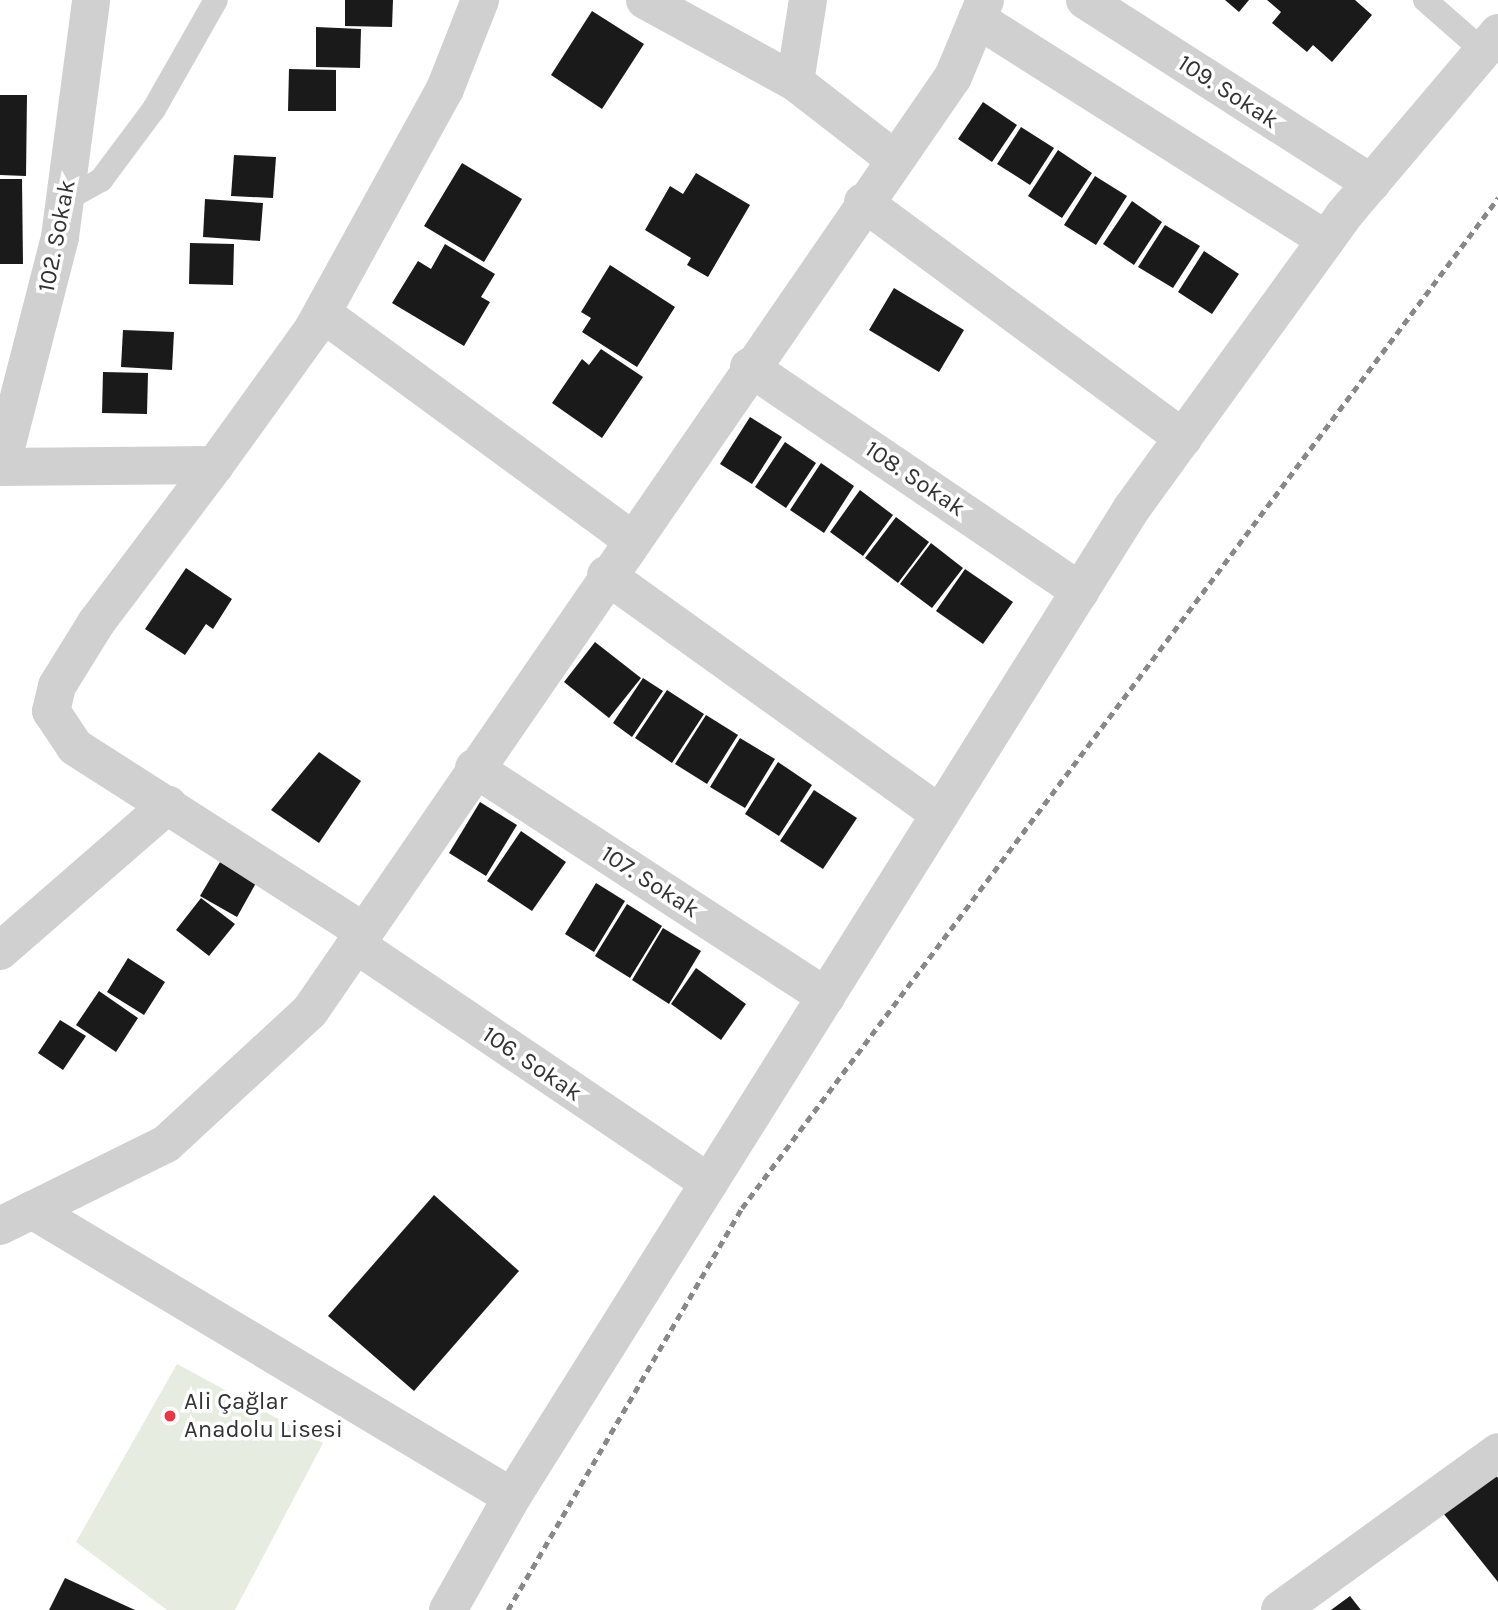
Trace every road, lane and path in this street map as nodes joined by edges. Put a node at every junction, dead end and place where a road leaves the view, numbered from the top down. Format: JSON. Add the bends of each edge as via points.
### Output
{"nodes":[{"id":1,"x":91,"y":0,"type":"edge"},
{"id":2,"x":216,"y":0,"type":"edge"},
{"id":3,"x":480,"y":0,"type":"edge"},
{"id":4,"x":645,"y":0,"type":"edge"},
{"id":5,"x":808,"y":0,"type":"edge"},
{"id":6,"x":1085,"y":0,"type":"edge"},
{"id":7,"x":1425,"y":0,"type":"edge"},
{"id":8,"x":981,"y":10,"type":"edge"},
{"id":9,"x":1491,"y":42,"type":"edge"},
{"id":10,"x":795,"y":82,"type":"junction"},
{"id":11,"x":893,"y":158,"type":"junction"},
{"id":12,"x":1371,"y":183,"type":"junction"},
{"id":13,"x":65,"y":200,"type":"junction"},
{"id":14,"x":863,"y":202,"type":"junction"},
{"id":15,"x":1326,"y":240,"type":"junction"},
{"id":16,"x":322,"y":313,"type":"junction"},
{"id":17,"x":749,"y":367,"type":"junction"},
{"id":18,"x":1183,"y":438,"type":"junction"},
{"id":19,"x":215,"y":465,"type":"junction"},
{"id":20,"x":1,"y":467,"type":"edge"},
{"id":21,"x":631,"y":539,"type":"junction"},
{"id":22,"x":606,"y":575,"type":"junction"},
{"id":23,"x":1080,"y":591,"type":"junction"},
{"id":24,"x":474,"y":768,"type":"junction"},
{"id":25,"x":168,"y":805,"type":"junction"},
{"id":26,"x":940,"y":814,"type":"junction"},
{"id":27,"x":359,"y":938,"type":"junction"},
{"id":28,"x":0,"y":951,"type":"edge"},
{"id":29,"x":826,"y":997,"type":"junction"},
{"id":30,"x":709,"y":1183,"type":"junction"},
{"id":31,"x":16,"y":1218,"type":"edge"},
{"id":32,"x":1498,"y":1452,"type":"edge"},
{"id":33,"x":512,"y":1497,"type":"junction"},
{"id":34,"x":448,"y":1610,"type":"edge"},
{"id":35,"x":1280,"y":1610,"type":"edge"}],
"edges":[{"from":1,"to":13,"type":"street","name":"102. Sokak"},
{"from":2,"to":13,"type":"lane","via":[[154,109],[102,180]]},
{"from":3,"to":16,"type":"street","name":"106. Sokak","via":[[445,89]]},
{"from":4,"to":10,"type":"street"},
{"from":5,"to":10,"type":"street"},
{"from":6,"to":12,"type":"street","name":"109. Sokak"},
{"from":7,"to":9,"type":"lane"},
{"from":8,"to":11,"type":"street","via":[[953,77]]},
{"from":8,"to":15,"type":"street"},
{"from":9,"to":12,"type":"street"},
{"from":10,"to":11,"type":"street"},
{"from":11,"to":14,"type":"street"},
{"from":12,"to":15,"type":"street"},
{"from":13,"to":20,"type":"street","name":"102. Sokak"},
{"from":14,"to":17,"type":"street"},
{"from":14,"to":18,"type":"street"},
{"from":15,"to":18,"type":"street"},
{"from":16,"to":19,"type":"street","name":"106. Sokak"},
{"from":16,"to":21,"type":"street"},
{"from":17,"to":21,"type":"street"},
{"from":17,"to":23,"type":"street","name":"108. Sokak"},
{"from":18,"to":23,"type":"street"},
{"from":19,"to":20,"type":"street"},
{"from":19,"to":25,"type":"street","name":"106. Sokak","via":[[96,623],[57,686],[51,711],[75,747]]},
{"from":21,"to":22,"type":"street"},
{"from":22,"to":24,"type":"street"},
{"from":22,"to":26,"type":"street"},
{"from":23,"to":26,"type":"street"},
{"from":24,"to":27,"type":"street"},
{"from":24,"to":29,"type":"street","name":"107. Sokak"},
{"from":25,"to":27,"type":"street","name":"106. Sokak"},
{"from":25,"to":28,"type":"street"},
{"from":26,"to":29,"type":"street"},
{"from":27,"to":30,"type":"street","name":"106. Sokak"},
{"from":27,"to":31,"type":"street","via":[[310,1011],[166,1144]]},
{"from":29,"to":30,"type":"street"},
{"from":30,"to":33,"type":"street"},
{"from":31,"to":33,"type":"street"},
{"from":32,"to":35,"type":"street"},
{"from":33,"to":34,"type":"street"}]}
